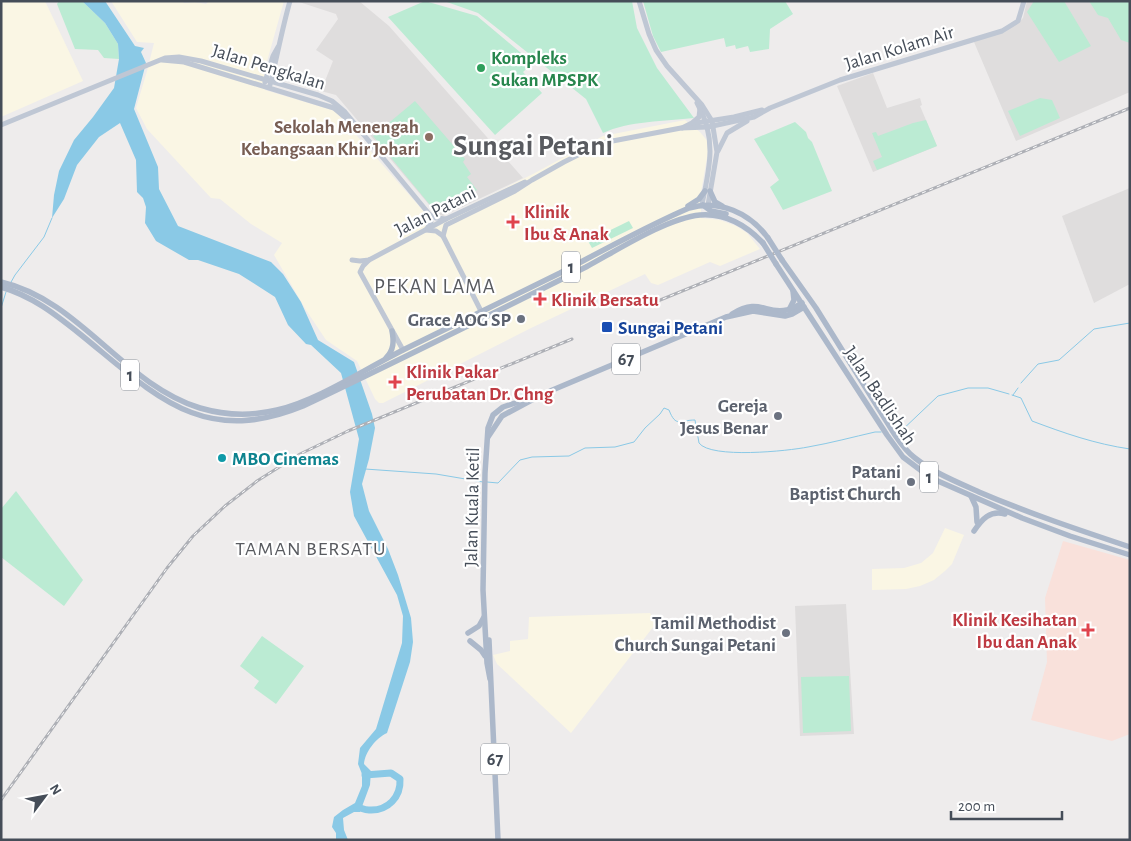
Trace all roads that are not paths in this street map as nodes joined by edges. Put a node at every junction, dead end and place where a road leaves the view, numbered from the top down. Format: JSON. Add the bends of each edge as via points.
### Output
{"nodes":[{"id":1,"x":290,"y":1,"type":"edge"},
{"id":2,"x":639,"y":1,"type":"edge"},
{"id":3,"x":1024,"y":1,"type":"edge"},
{"id":4,"x":267,"y":84,"type":"junction"},
{"id":5,"x":692,"y":96,"type":"junction"},
{"id":6,"x":319,"y":103,"type":"junction"},
{"id":7,"x":700,"y":108,"type":"junction"},
{"id":8,"x":770,"y":108,"type":"junction"},
{"id":9,"x":322,"y":112,"type":"dead end"},
{"id":10,"x":754,"y":117,"type":"junction"},
{"id":11,"x":690,"y":124,"type":"junction"},
{"id":12,"x":710,"y":124,"type":"junction"},
{"id":13,"x":1,"y":125,"type":"edge"},
{"id":14,"x":357,"y":128,"type":"junction"},
{"id":15,"x":681,"y":128,"type":"junction"},
{"id":16,"x":717,"y":152,"type":"junction"},
{"id":17,"x":708,"y":191,"type":"junction"},
{"id":18,"x":705,"y":206,"type":"junction"},
{"id":19,"x":725,"y":208,"type":"junction"},
{"id":20,"x":678,"y":213,"type":"junction"},
{"id":21,"x":430,"y":214,"type":"junction"},
{"id":22,"x":446,"y":222,"type":"junction"},
{"id":23,"x":674,"y":222,"type":"junction"},
{"id":24,"x":744,"y":226,"type":"junction"},
{"id":25,"x":426,"y":230,"type":"junction"},
{"id":26,"x":443,"y":236,"type":"junction"},
{"id":27,"x":369,"y":260,"type":"junction"},
{"id":28,"x":783,"y":261,"type":"junction"},
{"id":29,"x":360,"y":272,"type":"junction"},
{"id":30,"x":2,"y":285,"type":"edge"},
{"id":31,"x":15,"y":288,"type":"junction"},
{"id":32,"x":792,"y":288,"type":"junction"},
{"id":33,"x":42,"y":297,"type":"junction"},
{"id":34,"x":804,"y":304,"type":"junction"},
{"id":35,"x":790,"y":312,"type":"junction"},
{"id":36,"x":483,"y":315,"type":"junction"},
{"id":37,"x":61,"y":318,"type":"junction"},
{"id":38,"x":812,"y":318,"type":"junction"},
{"id":39,"x":87,"y":331,"type":"junction"},
{"id":40,"x":392,"y":331,"type":"junction"},
{"id":41,"x":832,"y":335,"type":"junction"},
{"id":42,"x":432,"y":343,"type":"junction"},
{"id":43,"x":403,"y":350,"type":"junction"},
{"id":44,"x":383,"y":361,"type":"junction"},
{"id":45,"x":367,"y":372,"type":"junction"},
{"id":46,"x":327,"y":392,"type":"junction"},
{"id":47,"x":971,"y":496,"type":"junction"},
{"id":48,"x":1022,"y":518,"type":"junction"},
{"id":49,"x":977,"y":522,"type":"dead end"},
{"id":50,"x":974,"y":531,"type":"dead end"},
{"id":51,"x":1130,"y":546,"type":"edge"},
{"id":52,"x":1130,"y":555,"type":"edge"},
{"id":53,"x":485,"y":577,"type":"junction"},
{"id":54,"x":485,"y":615,"type":"junction"},
{"id":55,"x":468,"y":633,"type":"dead end"},
{"id":56,"x":470,"y":641,"type":"dead end"},
{"id":57,"x":487,"y":660,"type":"junction"},
{"id":58,"x":490,"y":678,"type":"junction"},
{"id":59,"x":498,"y":840,"type":"edge"}],
"edges":[{"from":1,"to":4,"type":"main road","via":[[278,57]]},
{"from":2,"to":5,"type":"main road","via":[[656,50]]},
{"from":3,"to":8,"type":"main road","name":"Jalan Kolam Air","via":[[1018,21],[1002,31],[863,72]]},
{"from":4,"to":6,"type":"main road","name":"Jalan Pengkalan"},
{"from":4,"to":13,"type":"main road","name":"Jalan Pengkalan","via":[[186,58],[171,57]]},
{"from":4,"to":14,"type":"main road","name":"Jalan Pengkalan","via":[[332,101]]},
{"from":5,"to":7,"type":"main road"},
{"from":5,"to":12,"type":"main road","via":[[702,105]]},
{"from":6,"to":9,"type":"main road"},
{"from":6,"to":14,"type":"main road","name":"Jalan Pengkalan","via":[[334,108]]},
{"from":7,"to":11,"type":"main road","via":[[699,117]]},
{"from":7,"to":12,"type":"main road"},
{"from":8,"to":10,"type":"main road","name":"Jalan Kolam Air"},
{"from":8,"to":12,"type":"main road","name":"Jalan Kolam Air"},
{"from":10,"to":12,"type":"main road","name":"Jalan Kolam Air"},
{"from":10,"to":16,"type":"main road","via":[[727,133]]},
{"from":11,"to":12,"type":"main road","name":"Jalan Patani"},
{"from":11,"to":15,"type":"main road","name":"Jalan Patani"},
{"from":12,"to":15,"type":"main road","name":"Jalan Patani"},
{"from":12,"to":16,"type":"main road"},
{"from":12,"to":17,"type":"main road"},
{"from":14,"to":21,"type":"main road","name":"Jalan Pengkalan"},
{"from":15,"to":22,"type":"main road","name":"Jalan Patani","via":[[602,143]]},
{"from":16,"to":17,"type":"main road"},
{"from":17,"to":18,"type":"main road"},
{"from":17,"to":19,"type":"main road","via":[[715,202]]},
{"from":17,"to":20,"type":"main road"},
{"from":18,"to":19,"type":"main road","number":"1"},
{"from":18,"to":20,"type":"main road","number":"1"},
{"from":18,"to":23,"type":"main road"},
{"from":18,"to":24,"type":"main road","via":[[735,218]]},
{"from":19,"to":28,"type":"main road","name":"Jalan Badlishah","number":"1","bridge":true,"via":[[747,217],[759,227]]},
{"from":20,"to":36,"type":"main road","number":"1"},
{"from":21,"to":22,"type":"main road"},
{"from":21,"to":25,"type":"main road"},
{"from":22,"to":25,"type":"main road","name":"Jalan Patani"},
{"from":22,"to":26,"type":"main road"},
{"from":23,"to":24,"type":"main road","number":"1","via":[[707,215]]},
{"from":23,"to":36,"type":"main road","number":"1"},
{"from":24,"to":32,"type":"main road","name":"Jalan Badlishah","number":"1","bridge":true,"via":[[763,243]]},
{"from":25,"to":26,"type":"main road"},
{"from":25,"to":27,"type":"main road","name":"Jalan Patani"},
{"from":26,"to":36,"type":"main road"},
{"from":27,"to":29,"type":"main road"},
{"from":27,"to":29,"type":"main road","name":"Jalan Patani","via":[[352,260]]},
{"from":28,"to":34,"type":"main road","via":[[804,297]]},
{"from":28,"to":41,"type":"main road","name":"Jalan Badlishah","number":"1"},
{"from":29,"to":40,"type":"main road"},
{"from":30,"to":31,"type":"main road","number":"1"},
{"from":31,"to":33,"type":"main road","number":"1"},
{"from":31,"to":37,"type":"main road","number":"1"},
{"from":32,"to":34,"type":"main road","name":"Jalan Badlishah","number":"1"},
{"from":32,"to":35,"type":"main road","via":[[794,300]]},
{"from":33,"to":37,"type":"main road"},
{"from":33,"to":39,"type":"main road","number":"1"},
{"from":34,"to":35,"type":"main road"},
{"from":34,"to":38,"type":"main road","name":"Jalan Badlishah","number":"1"},
{"from":34,"to":41,"type":"main road"},
{"from":35,"to":38,"type":"main road","name":"Jalan Kuala Ketil"},
{"from":35,"to":53,"type":"main road","name":"Jalan Kuala Ketil","number":"67","via":[[752,306],[740,310],[543,394],[502,416],[488,437]]},
{"from":36,"to":42,"type":"main road","number":"1"},
{"from":36,"to":43,"type":"main road","number":"1"},
{"from":37,"to":39,"type":"main road"},
{"from":37,"to":46,"type":"main road","number":"1","via":[[158,396],[196,414],[234,421],[256,420],[289,412]]},
{"from":38,"to":47,"type":"main road","name":"Jalan Badlishah","number":"1","via":[[901,455],[924,474]]},
{"from":39,"to":46,"type":"main road","number":"1","via":[[166,392],[202,408],[241,414],[269,412]]},
{"from":40,"to":43,"type":"main road"},
{"from":40,"to":44,"type":"main road","via":[[392,350]]},
{"from":41,"to":51,"type":"main road","name":"Jalan Badlishah","number":"1","via":[[910,454],[942,475],[1050,520]]},
{"from":42,"to":43,"type":"main road","via":[[407,352]]},
{"from":42,"to":45,"type":"main road","number":"1"},
{"from":43,"to":44,"type":"main road","number":"1"},
{"from":44,"to":45,"type":"main road","number":"1"},
{"from":45,"to":46,"type":"main road","number":"1"},
{"from":47,"to":48,"type":"main road","name":"Jalan Badlishah","number":"1"},
{"from":47,"to":49,"type":"main road"},
{"from":48,"to":50,"type":"main road","via":[[990,514]]},
{"from":48,"to":52,"type":"main road","name":"Jalan Badlishah","number":"1"},
{"from":53,"to":54,"type":"main road","name":"Jalan Kuala Ketil","number":"67"},
{"from":53,"to":58,"type":"main road","name":"Jalan Kuala Ketil","number":"67"},
{"from":54,"to":55,"type":"main road","via":[[479,626]]},
{"from":54,"to":57,"type":"main road","name":"Jalan Kuala Ketil","number":"67"},
{"from":56,"to":57,"type":"main road"},
{"from":57,"to":58,"type":"main road","name":"Jalan Kuala Ketil","number":"67"},
{"from":58,"to":59,"type":"main road","name":"Jalan Kuala Ketil","number":"67"}]}
